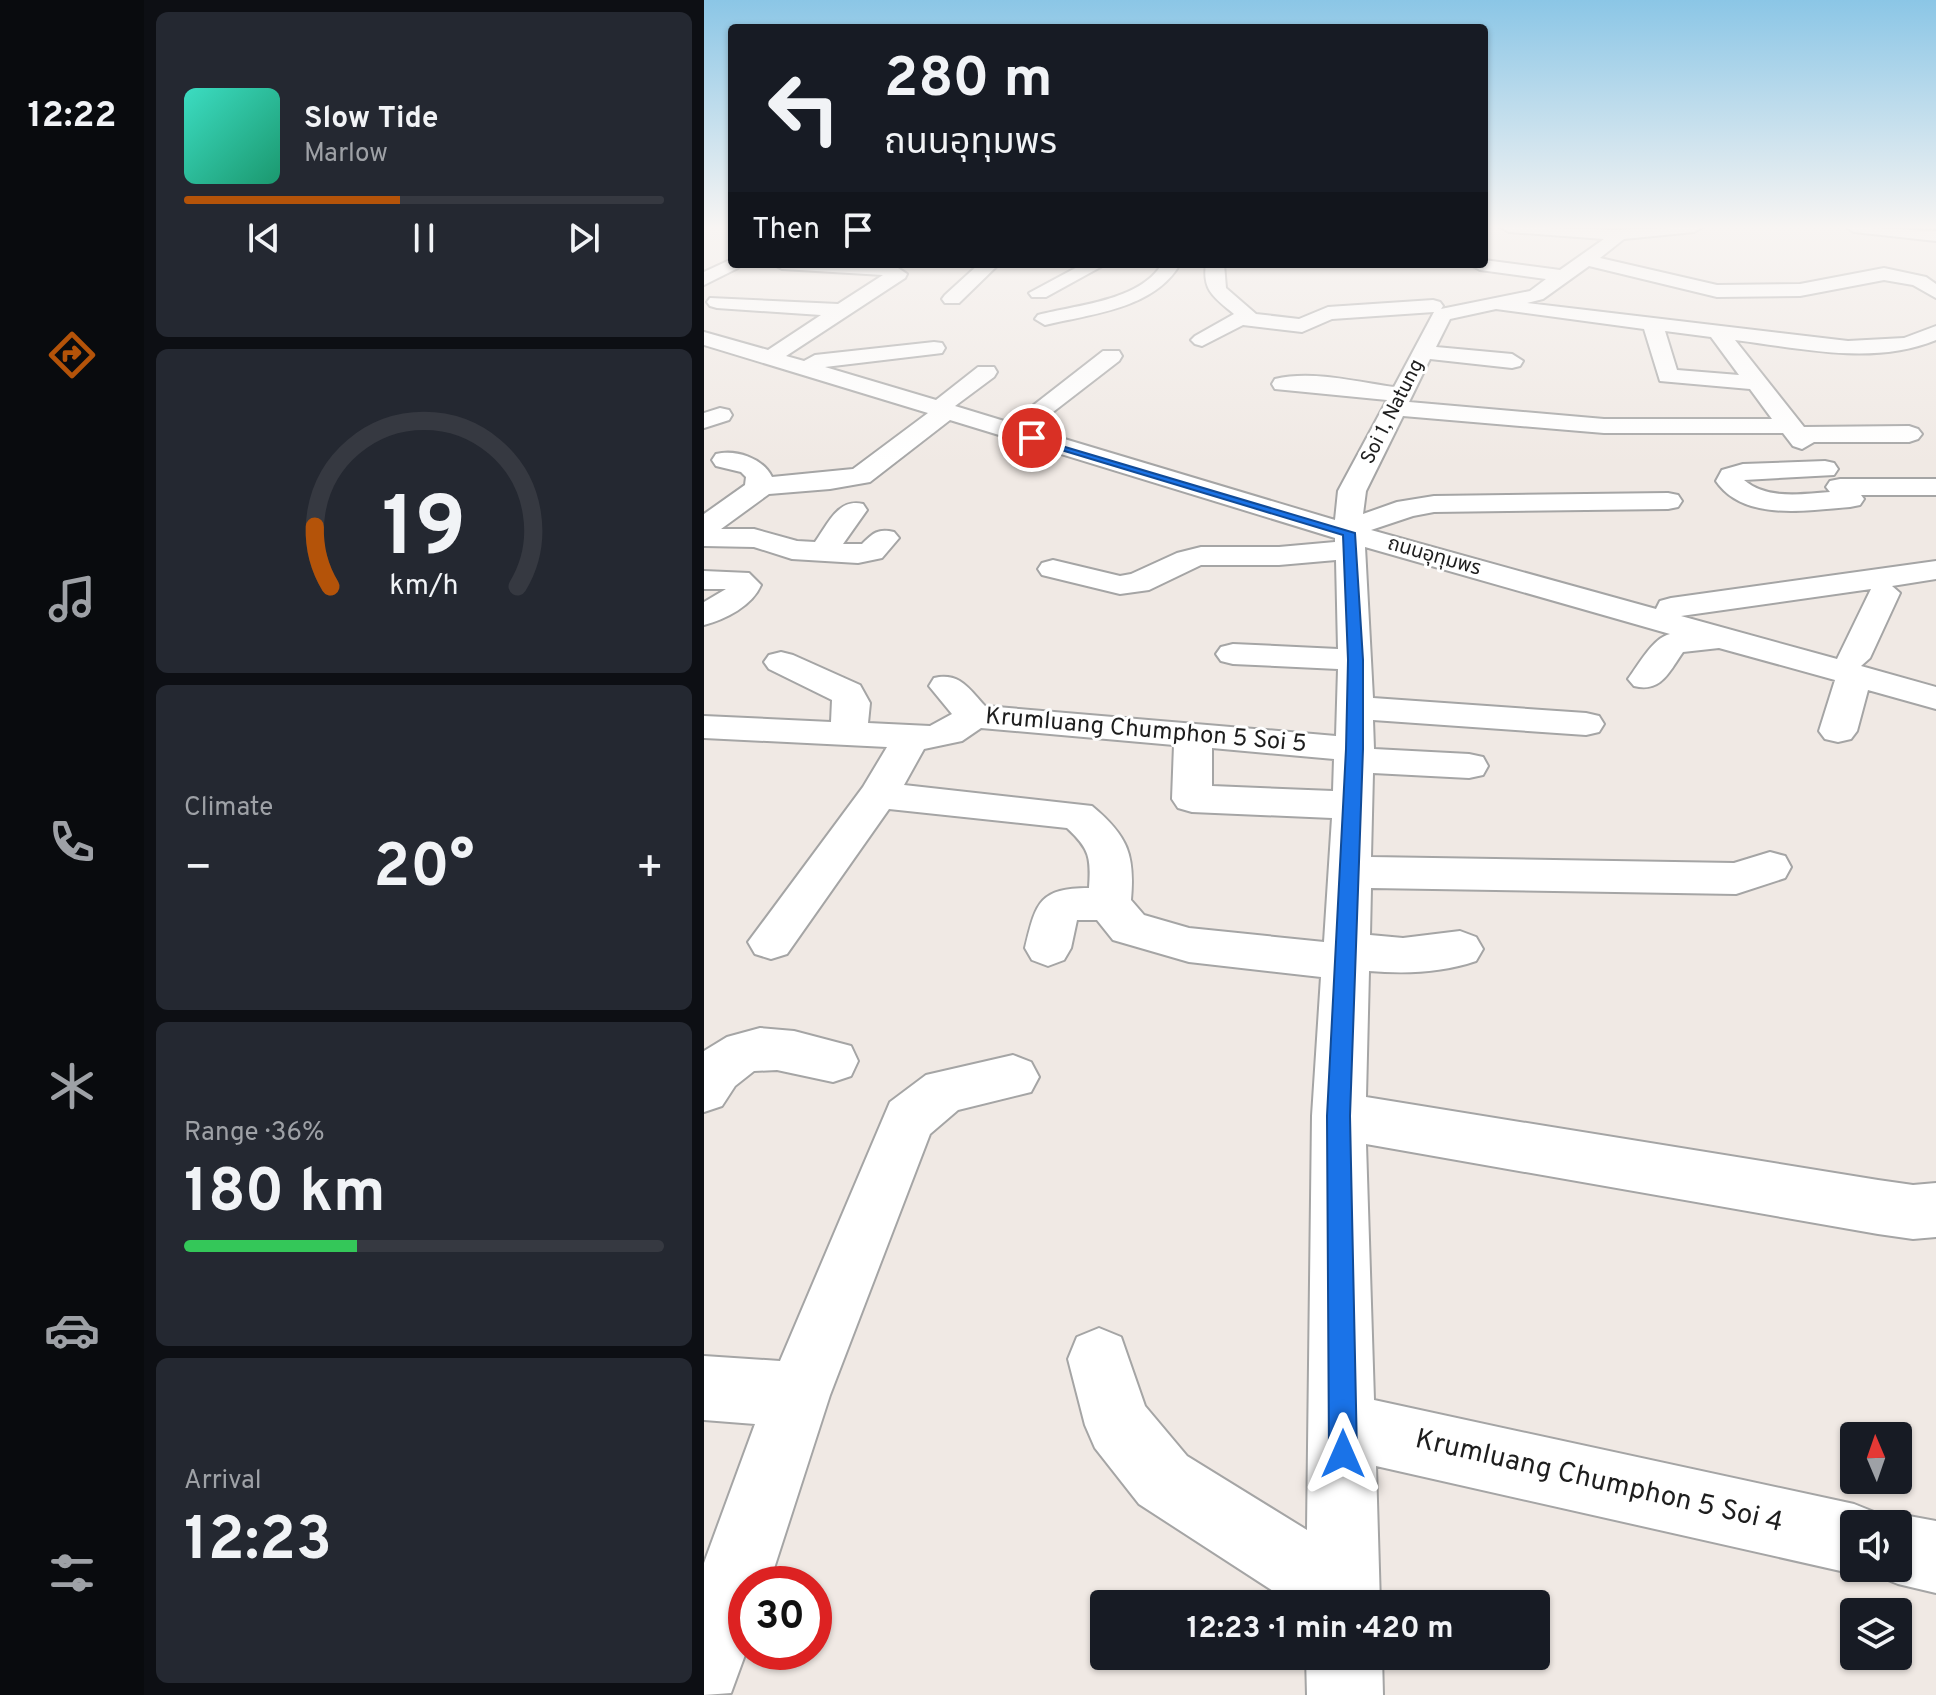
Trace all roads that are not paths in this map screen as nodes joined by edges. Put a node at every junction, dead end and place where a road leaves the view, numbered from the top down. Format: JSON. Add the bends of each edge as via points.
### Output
{"nodes":[{"id":1,"x":784,"y":306,"type":"edge"},
{"id":2,"x":848,"y":306,"type":"edge"},
{"id":3,"x":1091,"y":306,"type":"edge"},
{"id":4,"x":1236,"y":306,"type":"edge"},
{"id":5,"x":1436,"y":306,"type":"edge"},
{"id":6,"x":1484,"y":306,"type":"edge"},
{"id":7,"x":1503,"y":306,"type":"edge"},
{"id":8,"x":1727,"y":306,"type":"edge"},
{"id":9,"x":1737,"y":306,"type":"edge"},
{"id":10,"x":1765,"y":306,"type":"edge"},
{"id":11,"x":842,"y":310,"type":"junction"},
{"id":12,"x":1688,"y":310,"type":"dead end"},
{"id":13,"x":1438,"y":311,"type":"junction"},
{"id":14,"x":1734,"y":317,"type":"junction"},
{"id":15,"x":1045,"y":319,"type":"dead end"},
{"id":16,"x":1243,"y":319,"type":"junction"},
{"id":17,"x":1653,"y":325,"type":"junction"},
{"id":18,"x":1302,"y":326,"type":"junction"},
{"id":19,"x":704,"y":328,"type":"edge"},
{"id":20,"x":1936,"y":332,"type":"edge"},
{"id":21,"x":1337,"y":334,"type":"dead end"},
{"id":22,"x":1867,"y":334,"type":"dead end"},
{"id":23,"x":704,"y":338,"type":"edge"},
{"id":24,"x":1202,"y":340,"type":"dead end"},
{"id":25,"x":1890,"y":347,"type":"junction"},
{"id":26,"x":734,"y":348,"type":"junction"},
{"id":27,"x":934,"y":348,"type":"dead end"},
{"id":28,"x":778,"y":351,"type":"junction"},
{"id":29,"x":1423,"y":352,"type":"junction"},
{"id":30,"x":1111,"y":356,"type":"dead end"},
{"id":31,"x":1512,"y":361,"type":"dead end"},
{"id":32,"x":815,"y":362,"type":"junction"},
{"id":33,"x":715,"y":366,"type":"dead end"},
{"id":34,"x":986,"y":372,"type":"dead end"},
{"id":35,"x":1757,"y":383,"type":"junction"},
{"id":36,"x":1283,"y":384,"type":"dead end"},
{"id":37,"x":1400,"y":402,"type":"junction"},
{"id":38,"x":946,"y":406,"type":"junction"},
{"id":39,"x":1026,"y":423,"type":"junction"},
{"id":40,"x":1793,"y":431,"type":"junction"},
{"id":41,"x":1909,"y":434,"type":"dead end"},
{"id":42,"x":725,"y":460,"type":"dead end"},
{"id":43,"x":1936,"y":487,"type":"edge"},
{"id":44,"x":759,"y":488,"type":"junction"},
{"id":45,"x":1735,"y":489,"type":"junction"},
{"id":46,"x":1843,"y":491,"type":"junction"},
{"id":47,"x":853,"y":510,"type":"dead end"},
{"id":48,"x":704,"y":527,"type":"edge"},
{"id":49,"x":1354,"y":530,"type":"junction"},
{"id":50,"x":704,"y":537,"type":"edge"},
{"id":51,"x":884,"y":538,"type":"dead end"},
{"id":52,"x":822,"y":553,"type":"junction"},
{"id":53,"x":1053,"y":569,"type":"dead end"},
{"id":54,"x":1936,"y":570,"type":"edge"},
{"id":55,"x":704,"y":580,"type":"edge"},
{"id":56,"x":1884,"y":593,"type":"dead end"},
{"id":57,"x":1671,"y":608,"type":"junction"},
{"id":58,"x":711,"y":618,"type":"edge"},
{"id":59,"x":1716,"y":636,"type":"junction"},
{"id":60,"x":1233,"y":654,"type":"dead end"},
{"id":61,"x":781,"y":662,"type":"dead end"},
{"id":62,"x":1854,"y":667,"type":"junction"},
{"id":63,"x":1646,"y":679,"type":"dead end"},
{"id":64,"x":1936,"y":682,"type":"edge"},
{"id":65,"x":947,"y":686,"type":"dead end"},
{"id":66,"x":1936,"y":698,"type":"edge"},
{"id":67,"x":974,"y":716,"type":"junction"},
{"id":68,"x":1586,"y":724,"type":"dead end"},
{"id":69,"x":704,"y":727,"type":"edge"},
{"id":70,"x":1838,"y":731,"type":"dead end"},
{"id":71,"x":848,"y":733,"type":"junction"},
{"id":72,"x":1193,"y":736,"type":"junction"},
{"id":73,"x":912,"y":737,"type":"junction"},
{"id":74,"x":1354,"y":737,"type":"junction"},
{"id":75,"x":1469,"y":766,"type":"dead end"},
{"id":76,"x":878,"y":795,"type":"junction"},
{"id":77,"x":1770,"y":867,"type":"dead end"},
{"id":78,"x":1349,"y":872,"type":"junction"},
{"id":79,"x":1109,"y":904,"type":"junction"},
{"id":80,"x":771,"y":942,"type":"dead end"},
{"id":81,"x":1048,"y":948,"type":"dead end"},
{"id":82,"x":1460,"y":949,"type":"dead end"},
{"id":83,"x":1346,"y":957,"type":"junction"},
{"id":84,"x":833,"y":1061,"type":"dead end"},
{"id":85,"x":1013,"y":1077,"type":"dead end"},
{"id":86,"x":704,"y":1090,"type":"edge"},
{"id":87,"x":1339,"y":1116,"type":"junction"},
{"id":88,"x":1936,"y":1210,"type":"edge"},
{"id":89,"x":1099,"y":1359,"type":"dead end"},
{"id":90,"x":704,"y":1388,"type":"edge"},
{"id":91,"x":798,"y":1395,"type":"junction"},
{"id":92,"x":1343,"y":1426,"type":"junction"},
{"id":93,"x":1840,"y":1536,"type":"edge"},
{"id":94,"x":1912,"y":1552,"type":"edge"},
{"id":95,"x":1936,"y":1557,"type":"edge"},
{"id":96,"x":1306,"y":1590,"type":"edge"},
{"id":97,"x":1343,"y":1590,"type":"edge"},
{"id":98,"x":704,"y":1666,"type":"edge"},
{"id":99,"x":1344,"y":1670,"type":"edge"},
{"id":100,"x":1345,"y":1695,"type":"edge"}],
"edges":[{"from":1,"to":11,"type":"street"},
{"from":2,"to":11,"type":"street"},
{"from":3,"to":15,"type":"street"},
{"from":4,"to":16,"type":"street","via":[[1244,311]]},
{"from":5,"to":13,"type":"street"},
{"from":6,"to":13,"type":"street"},
{"from":7,"to":17,"type":"street"},
{"from":8,"to":14,"type":"street"},
{"from":9,"to":14,"type":"street"},
{"from":10,"to":14,"type":"street"},
{"from":11,"to":28,"type":"street"},
{"from":12,"to":14,"type":"street","via":[[1707,317]]},
{"from":13,"to":18,"type":"street","via":[[1328,313]]},
{"from":13,"to":29,"type":"street","name":"Soi 1, Natung"},
{"from":14,"to":17,"type":"street"},
{"from":14,"to":25,"type":"street","via":[[1760,343]]},
{"from":14,"to":35,"type":"street"},
{"from":16,"to":18,"type":"street"},
{"from":16,"to":24,"type":"street"},
{"from":17,"to":35,"type":"street","via":[[1668,376]]},
{"from":18,"to":21,"type":"street"},
{"from":19,"to":28,"type":"street","name":"ถนนอุทุมพร"},
{"from":20,"to":25,"type":"street"},
{"from":22,"to":25,"type":"street"},
{"from":23,"to":26,"type":"street","name":"ถนนอุทุมพร"},
{"from":26,"to":33,"type":"street"},
{"from":26,"to":38,"type":"street","name":"ถนนอุทุมพร"},
{"from":27,"to":32,"type":"street"},
{"from":28,"to":32,"type":"street","name":"ถนนอุทุมพร"},
{"from":29,"to":31,"type":"street"},
{"from":29,"to":37,"type":"street","name":"Soi 1, Natung"},
{"from":30,"to":39,"type":"street"},
{"from":32,"to":38,"type":"street","name":"ถนนอุทุมพร"},
{"from":34,"to":38,"type":"street"},
{"from":35,"to":40,"type":"street"},
{"from":36,"to":37,"type":"street","via":[[1312,384]]},
{"from":37,"to":40,"type":"street","via":[[1604,426]]},
{"from":37,"to":49,"type":"street","name":"Soi 1, Natung","via":[[1352,491]]},
{"from":38,"to":39,"type":"street","name":"ถนนอุทุมพร"},
{"from":38,"to":44,"type":"street","via":[[869,482],[802,475]]},
{"from":38,"to":49,"type":"street","name":"ถนนอุทุมพร"},
{"from":39,"to":49,"type":"street","name":"ถนนอุทุมพร"},
{"from":40,"to":41,"type":"street"},
{"from":40,"to":46,"type":"street"},
{"from":42,"to":44,"type":"street","via":[[750,466],[759,475]]},
{"from":43,"to":46,"type":"street"},
{"from":44,"to":48,"type":"street"},
{"from":45,"to":46,"type":"street","via":[[1759,500]]},
{"from":45,"to":46,"type":"street","via":[[1731,476],[1743,472]]},
{"from":45,"to":49,"type":"street","via":[[1678,495],[1607,512],[1434,504],[1407,508]]},
{"from":47,"to":52,"type":"street"},
{"from":49,"to":53,"type":"street","via":[[1279,556],[1188,559],[1147,580],[1120,585]]},
{"from":49,"to":57,"type":"street","name":"ถนนอุทุมพร"},
{"from":49,"to":59,"type":"street","name":"ถนนอุทุมพร"},
{"from":49,"to":74,"type":"street","name":"Soi 1, Natung"},
{"from":50,"to":52,"type":"street","via":[[754,538]]},
{"from":51,"to":52,"type":"street","via":[[871,552]]},
{"from":54,"to":57,"type":"street"},
{"from":55,"to":58,"type":"street","via":[[738,580],[745,585]]},
{"from":56,"to":62,"type":"street"},
{"from":57,"to":62,"type":"street","name":"ถนนอุทุมพร"},
{"from":59,"to":62,"type":"street","name":"ถนนอุทุมพร"},
{"from":59,"to":63,"type":"street","via":[[1673,643]]},
{"from":60,"to":74,"type":"street"},
{"from":61,"to":71,"type":"street","via":[[847,693],[852,703]]},
{"from":62,"to":64,"type":"street","name":"ถนนอุทุมพร"},
{"from":62,"to":66,"type":"street","name":"ถนนอุทุมพร"},
{"from":62,"to":70,"type":"street"},
{"from":65,"to":67,"type":"street"},
{"from":67,"to":72,"type":"street","name":"Krumluang Chumphon 5 Soi 5","via":[[1043,704]]},
{"from":67,"to":73,"type":"street","name":"Krumluang Chumphon 5 Soi 5","via":[[949,733]]},
{"from":68,"to":74,"type":"street"},
{"from":69,"to":71,"type":"street","name":"Krumluang Chumphon 5 Soi 5"},
{"from":71,"to":73,"type":"street","name":"Krumluang Chumphon 5 Soi 5"},
{"from":72,"to":74,"type":"street","name":"Krumluang Chumphon 5 Soi 5"},
{"from":72,"to":74,"type":"street","via":[[1192,799]]},
{"from":73,"to":76,"type":"street"},
{"from":74,"to":75,"type":"street"},
{"from":74,"to":78,"type":"street","name":"Soi 1, Natung"},
{"from":76,"to":79,"type":"street","via":[[1078,816],[1102,835],[1113,861]]},
{"from":76,"to":80,"type":"street"},
{"from":77,"to":78,"type":"street","via":[[1736,879]]},
{"from":78,"to":83,"type":"street","name":"Soi 1, Natung"},
{"from":79,"to":81,"type":"street","via":[[1067,904],[1057,911]]},
{"from":79,"to":83,"type":"street","via":[[1129,928],[1189,945]]},
{"from":82,"to":83,"type":"street"},
{"from":83,"to":87,"type":"street","name":"Soi 1, Natung"},
{"from":84,"to":86,"type":"street","via":[[764,1047],[739,1052],[714,1073]]},
{"from":85,"to":91,"type":"street","via":[[944,1091],[909,1119]]},
{"from":87,"to":88,"type":"street","via":[[1878,1207]]},
{"from":87,"to":92,"type":"street","name":"Soi 1, Natung"},
{"from":89,"to":96,"type":"street","via":[[1118,1425],[1163,1480]]},
{"from":90,"to":91,"type":"street"},
{"from":91,"to":98,"type":"street"},
{"from":92,"to":93,"type":"street","name":"Krumluang Chumphon 5 Soi 4"},
{"from":92,"to":97,"type":"street","name":"Soi 1, Natung"},
{"from":94,"to":95,"type":"street"},
{"from":99,"to":100,"type":"street","name":"Soi 1, Natung"}]}
